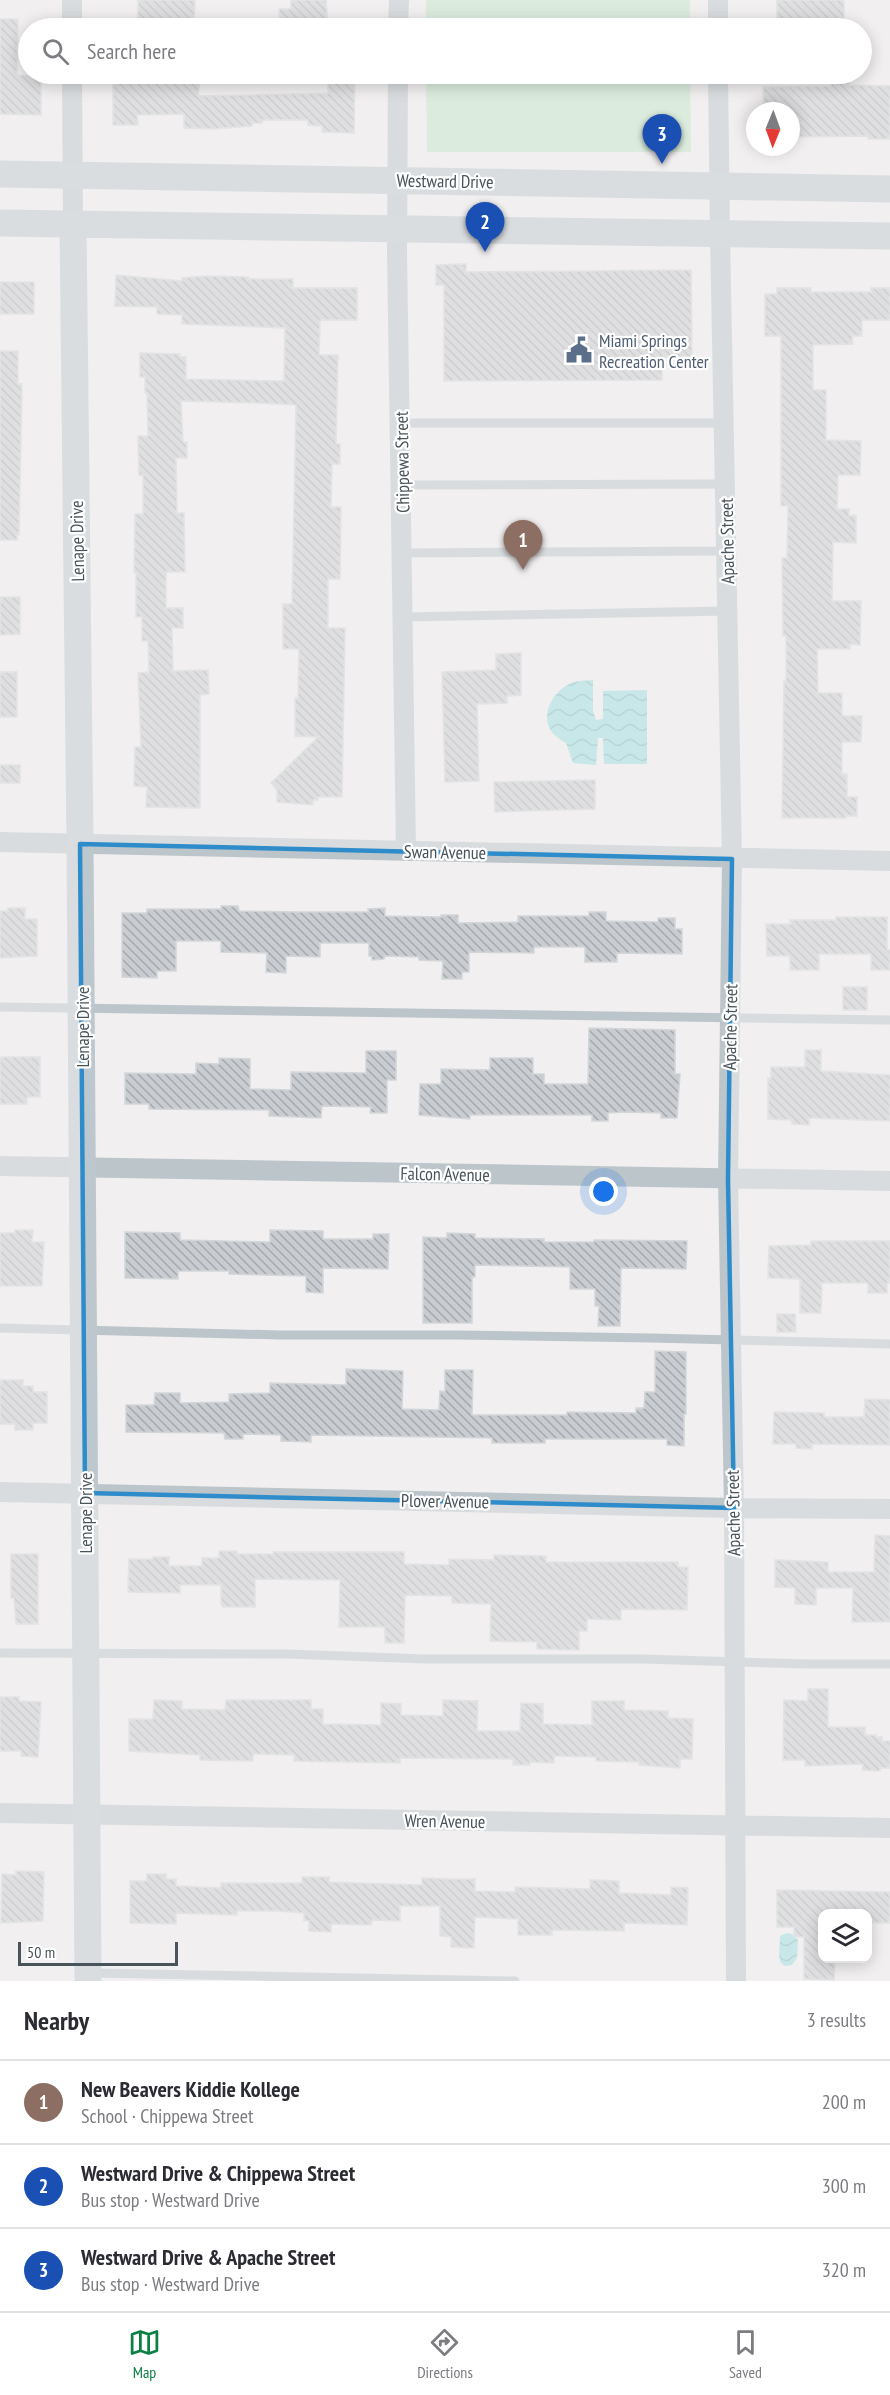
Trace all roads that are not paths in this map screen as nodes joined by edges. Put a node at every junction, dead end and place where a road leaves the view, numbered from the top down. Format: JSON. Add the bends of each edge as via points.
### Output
{"nodes":[{"id":1,"x":72,"y":0,"type":"edge"},
{"id":2,"x":399,"y":0,"type":"edge"},
{"id":3,"x":718,"y":0,"type":"edge"},
{"id":4,"x":72,"y":18,"type":"edge"},
{"id":5,"x":398,"y":18,"type":"edge"},
{"id":6,"x":718,"y":18,"type":"edge"},
{"id":7,"x":72,"y":84,"type":"edge"},
{"id":8,"x":398,"y":84,"type":"edge"},
{"id":9,"x":718,"y":84,"type":"edge"},
{"id":10,"x":0,"y":174,"type":"edge"},
{"id":11,"x":73,"y":175,"type":"junction"},
{"id":12,"x":397,"y":180,"type":"junction"},
{"id":13,"x":719,"y":186,"type":"junction"},
{"id":14,"x":890,"y":189,"type":"edge"},
{"id":15,"x":0,"y":223,"type":"edge"},
{"id":16,"x":73,"y":224,"type":"junction"},
{"id":17,"x":398,"y":230,"type":"junction"},
{"id":18,"x":720,"y":234,"type":"junction"},
{"id":19,"x":890,"y":236,"type":"edge"},
{"id":20,"x":401,"y":423,"type":"junction"},
{"id":21,"x":725,"y":423,"type":"junction"},
{"id":22,"x":726,"y":484,"type":"junction"},
{"id":23,"x":402,"y":485,"type":"junction"},
{"id":24,"x":727,"y":551,"type":"junction"},
{"id":25,"x":403,"y":553,"type":"junction"},
{"id":26,"x":728,"y":611,"type":"junction"},
{"id":27,"x":404,"y":617,"type":"junction"},
{"id":28,"x":0,"y":842,"type":"edge"},
{"id":29,"x":80,"y":844,"type":"junction"},
{"id":30,"x":406,"y":851,"type":"junction"},
{"id":31,"x":732,"y":859,"type":"junction"},
{"id":32,"x":890,"y":861,"type":"edge"},
{"id":33,"x":0,"y":1007,"type":"edge"},
{"id":34,"x":81,"y":1008,"type":"junction"},
{"id":35,"x":730,"y":1018,"type":"junction"},
{"id":36,"x":890,"y":1020,"type":"edge"},
{"id":37,"x":0,"y":1166,"type":"edge"},
{"id":38,"x":82,"y":1167,"type":"junction"},
{"id":39,"x":728,"y":1179,"type":"junction"},
{"id":40,"x":890,"y":1181,"type":"edge"},
{"id":41,"x":0,"y":1328,"type":"edge"},
{"id":42,"x":84,"y":1329,"type":"junction"},
{"id":43,"x":730,"y":1340,"type":"junction"},
{"id":44,"x":890,"y":1344,"type":"edge"},
{"id":45,"x":0,"y":1492,"type":"edge"},
{"id":46,"x":85,"y":1493,"type":"junction"},
{"id":47,"x":734,"y":1508,"type":"junction"},
{"id":48,"x":890,"y":1509,"type":"edge"},
{"id":49,"x":0,"y":1653,"type":"edge"},
{"id":50,"x":85,"y":1653,"type":"junction"},
{"id":51,"x":735,"y":1662,"type":"junction"},
{"id":52,"x":890,"y":1664,"type":"edge"},
{"id":53,"x":0,"y":1813,"type":"edge"},
{"id":54,"x":86,"y":1814,"type":"junction"},
{"id":55,"x":735,"y":1826,"type":"junction"},
{"id":56,"x":890,"y":1828,"type":"edge"},
{"id":57,"x":88,"y":1977,"type":"edge"},
{"id":58,"x":515,"y":1981,"type":"edge"},
{"id":59,"x":736,"y":1981,"type":"edge"}],
"edges":[{"from":1,"to":4,"type":"street"},
{"from":2,"to":5,"type":"street"},
{"from":3,"to":6,"type":"street"},
{"from":7,"to":11,"type":"street","name":"Lenape Drive"},
{"from":8,"to":12,"type":"street","name":"Chippewa Street"},
{"from":9,"to":13,"type":"street","name":"Apache Street"},
{"from":10,"to":11,"type":"street","name":"Westward Drive"},
{"from":11,"to":12,"type":"street","name":"Westward Drive"},
{"from":11,"to":16,"type":"street","name":"Lenape Drive"},
{"from":12,"to":13,"type":"street","name":"Westward Drive"},
{"from":12,"to":17,"type":"street","name":"Chippewa Street"},
{"from":13,"to":14,"type":"street","name":"Westward Drive"},
{"from":13,"to":18,"type":"street","name":"Apache Street"},
{"from":15,"to":16,"type":"street"},
{"from":16,"to":17,"type":"street"},
{"from":16,"to":29,"type":"street","name":"Lenape Drive"},
{"from":17,"to":18,"type":"street"},
{"from":17,"to":20,"type":"street","name":"Chippewa Street"},
{"from":18,"to":19,"type":"street"},
{"from":18,"to":21,"type":"street","name":"Apache Street"},
{"from":20,"to":21,"type":"lane"},
{"from":20,"to":23,"type":"street","name":"Chippewa Street"},
{"from":21,"to":22,"type":"street","name":"Apache Street"},
{"from":22,"to":23,"type":"lane"},
{"from":22,"to":24,"type":"street","name":"Apache Street"},
{"from":23,"to":25,"type":"street","name":"Chippewa Street"},
{"from":24,"to":25,"type":"lane"},
{"from":24,"to":26,"type":"street","name":"Apache Street"},
{"from":25,"to":27,"type":"street","name":"Chippewa Street"},
{"from":26,"to":27,"type":"lane"},
{"from":26,"to":31,"type":"street","name":"Apache Street"},
{"from":27,"to":30,"type":"street","name":"Chippewa Street"},
{"from":28,"to":29,"type":"street","name":"Swan Avenue"},
{"from":29,"to":30,"type":"street","name":"Swan Avenue"},
{"from":29,"to":34,"type":"street","name":"Lenape Drive"},
{"from":30,"to":31,"type":"street","name":"Swan Avenue"},
{"from":31,"to":32,"type":"street","name":"Swan Avenue"},
{"from":31,"to":35,"type":"street","name":"Apache Street"},
{"from":33,"to":34,"type":"lane"},
{"from":34,"to":35,"type":"lane"},
{"from":34,"to":38,"type":"street","name":"Lenape Drive"},
{"from":35,"to":36,"type":"lane"},
{"from":35,"to":39,"type":"street","name":"Apache Street"},
{"from":37,"to":38,"type":"street","name":"Falcon Avenue"},
{"from":38,"to":39,"type":"street","name":"Falcon Avenue"},
{"from":38,"to":42,"type":"street","name":"Lenape Drive"},
{"from":39,"to":40,"type":"street","name":"Falcon Avenue"},
{"from":39,"to":43,"type":"street","name":"Apache Street"},
{"from":41,"to":42,"type":"lane"},
{"from":42,"to":43,"type":"lane"},
{"from":42,"to":46,"type":"street","name":"Lenape Drive"},
{"from":43,"to":44,"type":"lane"},
{"from":43,"to":47,"type":"street","name":"Apache Street"},
{"from":45,"to":46,"type":"street","name":"Plover Avenue"},
{"from":46,"to":47,"type":"street","name":"Plover Avenue"},
{"from":46,"to":50,"type":"street","name":"Lenape Drive"},
{"from":47,"to":48,"type":"street","name":"Plover Avenue"},
{"from":47,"to":51,"type":"street","name":"Apache Street"},
{"from":49,"to":50,"type":"lane"},
{"from":50,"to":51,"type":"lane"},
{"from":50,"to":54,"type":"street","name":"Lenape Drive"},
{"from":51,"to":52,"type":"lane"},
{"from":51,"to":55,"type":"street","name":"Apache Street"},
{"from":53,"to":54,"type":"street","name":"Wren Avenue"},
{"from":54,"to":55,"type":"street","name":"Wren Avenue"},
{"from":54,"to":57,"type":"street","name":"Lenape Drive"},
{"from":55,"to":56,"type":"street","name":"Wren Avenue"},
{"from":55,"to":59,"type":"street","name":"Apache Street"},
{"from":57,"to":58,"type":"lane"}]}
